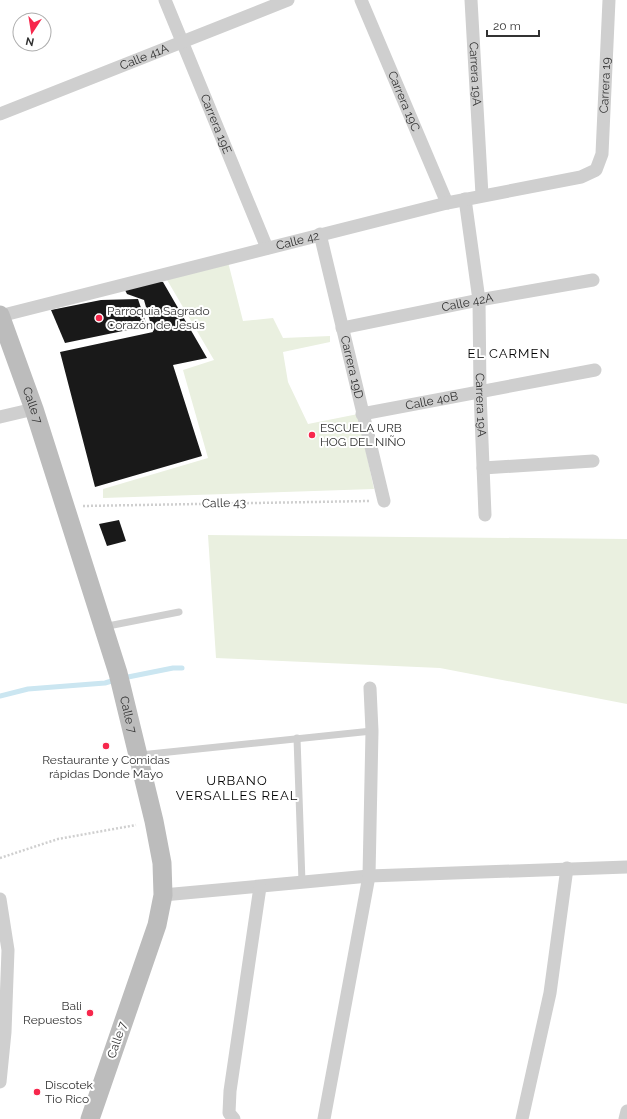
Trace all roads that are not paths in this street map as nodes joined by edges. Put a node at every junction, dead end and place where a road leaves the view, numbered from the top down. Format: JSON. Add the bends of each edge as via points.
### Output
{"nodes":[{"id":1,"x":165,"y":0,"type":"edge"},
{"id":2,"x":288,"y":0,"type":"edge"},
{"id":3,"x":361,"y":0,"type":"edge"},
{"id":4,"x":471,"y":0,"type":"edge"},
{"id":5,"x":609,"y":0,"type":"edge"},
{"id":6,"x":183,"y":42,"type":"junction"},
{"id":7,"x":0,"y":114,"type":"edge"},
{"id":8,"x":596,"y":170,"type":"joint"},
{"id":9,"x":482,"y":195,"type":"junction"},
{"id":10,"x":465,"y":199,"type":"junction"},
{"id":11,"x":447,"y":203,"type":"junction"},
{"id":12,"x":320,"y":234,"type":"junction"},
{"id":13,"x":267,"y":248,"type":"junction"},
{"id":14,"x":593,"y":280,"type":"dead end"},
{"id":15,"x":480,"y":300,"type":"junction"},
{"id":16,"x":0,"y":316,"type":"edge"},
{"id":17,"x":342,"y":328,"type":"junction"},
{"id":18,"x":595,"y":370,"type":"dead end"},
{"id":19,"x":480,"y":392,"type":"junction"},
{"id":20,"x":34,"y":409,"type":"junction"},
{"id":21,"x":362,"y":414,"type":"junction"},
{"id":22,"x":0,"y":417,"type":"edge"},
{"id":23,"x":593,"y":461,"type":"dead end"},
{"id":24,"x":483,"y":468,"type":"junction"},
{"id":25,"x":384,"y":500,"type":"road end"},
{"id":26,"x":484,"y":515,"type":"dead end"},
{"id":27,"x":179,"y":612,"type":"dead end"},
{"id":28,"x":103,"y":627,"type":"junction"},
{"id":29,"x":370,"y":688,"type":"dead end"},
{"id":30,"x":372,"y":731,"type":"junction"},
{"id":31,"x":297,"y":738,"type":"junction"},
{"id":32,"x":138,"y":755,"type":"junction"},
{"id":33,"x":627,"y":867,"type":"edge"},
{"id":34,"x":567,"y":868,"type":"junction"},
{"id":35,"x":369,"y":876,"type":"junction"},
{"id":36,"x":302,"y":882,"type":"junction"},
{"id":37,"x":260,"y":887,"type":"junction"},
{"id":38,"x":163,"y":896,"type":"junction"},
{"id":39,"x":1,"y":904,"type":"edge"},
{"id":40,"x":0,"y":1082,"type":"edge"},
{"id":41,"x":627,"y":1111,"type":"edge"},
{"id":42,"x":90,"y":1119,"type":"edge"},
{"id":43,"x":234,"y":1119,"type":"edge"},
{"id":44,"x":324,"y":1119,"type":"edge"},
{"id":45,"x":522,"y":1119,"type":"edge"},
{"id":46,"x":625,"y":1119,"type":"edge"}],
"edges":[{"from":1,"to":6,"type":"street","name":"Carrera 19E"},
{"from":2,"to":6,"type":"street","name":"Calle 41A"},
{"from":3,"to":11,"type":"street","name":"Carrera 19C"},
{"from":4,"to":9,"type":"street","name":"Carrera 19A"},
{"from":5,"to":8,"type":"street","name":"Carrera 19","via":[[602,154]]},
{"from":6,"to":7,"type":"street","name":"Calle 41A"},
{"from":6,"to":13,"type":"street","name":"Carrera 19E"},
{"from":8,"to":9,"type":"street","name":"Calle 42","via":[[581,177]]},
{"from":9,"to":10,"type":"street","name":"Calle 42"},
{"from":10,"to":11,"type":"street","name":"Calle 42"},
{"from":10,"to":15,"type":"street","name":"Carrera 19A"},
{"from":11,"to":12,"type":"street","name":"Calle 42"},
{"from":12,"to":13,"type":"street","name":"Calle 42"},
{"from":12,"to":17,"type":"street","name":"Carrera 19D"},
{"from":13,"to":16,"type":"street","name":"Calle 42"},
{"from":14,"to":15,"type":"street","name":"Calle 42A"},
{"from":15,"to":17,"type":"street","name":"Calle 42A"},
{"from":15,"to":19,"type":"street","name":"Carrera 19A"},
{"from":16,"to":20,"type":"street","name":"Calle 7"},
{"from":17,"to":21,"type":"street","name":"Carrera 19D"},
{"from":18,"to":19,"type":"street","name":"Calle 40B"},
{"from":19,"to":21,"type":"street","name":"Calle 40B"},
{"from":19,"to":24,"type":"street","name":"Carrera 19A"},
{"from":20,"to":22,"type":"street"},
{"from":20,"to":28,"type":"street","name":"Calle 7"},
{"from":21,"to":25,"type":"street","name":"Carrera 19D"},
{"from":23,"to":24,"type":"street"},
{"from":24,"to":26,"type":"street","name":"Carrera 19A"},
{"from":27,"to":28,"type":"lane"},
{"from":28,"to":32,"type":"street","name":"Calle 7"},
{"from":29,"to":30,"type":"street"},
{"from":30,"to":31,"type":"lane"},
{"from":30,"to":35,"type":"street"},
{"from":31,"to":32,"type":"lane"},
{"from":31,"to":36,"type":"lane"},
{"from":32,"to":38,"type":"street","name":"Calle 7","via":[[162,863]]},
{"from":33,"to":34,"type":"street"},
{"from":34,"to":35,"type":"street"},
{"from":34,"to":45,"type":"street","via":[[550,993]]},
{"from":35,"to":36,"type":"street"},
{"from":35,"to":44,"type":"street"},
{"from":36,"to":37,"type":"street"},
{"from":37,"to":38,"type":"street"},
{"from":37,"to":43,"type":"street","via":[[229,1096],[229,1113]]},
{"from":38,"to":42,"type":"street","name":"Calle 7","via":[[157,925]]},
{"from":39,"to":40,"type":"street","via":[[8,950]]},
{"from":41,"to":46,"type":"street"}]}
